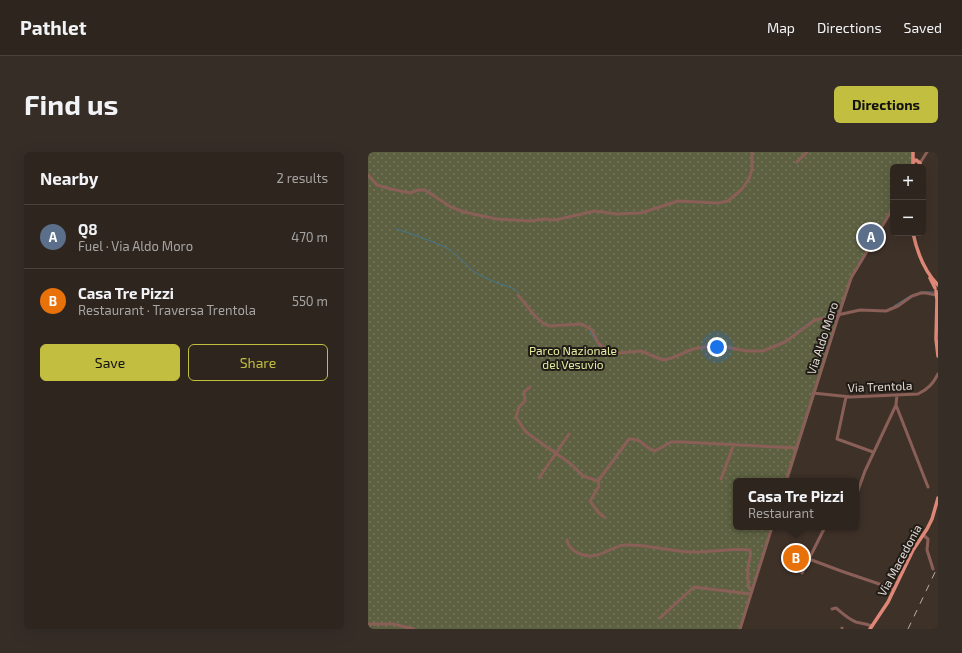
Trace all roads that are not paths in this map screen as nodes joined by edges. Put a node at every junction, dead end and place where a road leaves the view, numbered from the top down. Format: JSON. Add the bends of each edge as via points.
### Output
{"nodes":[{"id":1,"x":752,"y":152,"type":"edge"},
{"id":2,"x":807,"y":152,"type":"edge"},
{"id":3,"x":927,"y":152,"type":"edge"},
{"id":4,"x":913,"y":153,"type":"edge"},
{"id":5,"x":797,"y":162,"type":"dead end"},
{"id":6,"x":917,"y":162,"type":"edge"},
{"id":7,"x":368,"y":176,"type":"edge"},
{"id":8,"x":890,"y":213,"type":"edge"},
{"id":9,"x":914,"y":236,"type":"edge"},
{"id":10,"x":937,"y":292,"type":"edge"},
{"id":11,"x":518,"y":295,"type":"dead end"},
{"id":12,"x":938,"y":356,"type":"edge"},
{"id":13,"x":938,"y":374,"type":"edge"},
{"id":14,"x":530,"y":386,"type":"dead end"},
{"id":15,"x":813,"y":393,"type":"junction"},
{"id":16,"x":897,"y":395,"type":"junction"},
{"id":17,"x":846,"y":397,"type":"junction"},
{"id":18,"x":896,"y":405,"type":"junction"},
{"id":19,"x":570,"y":434,"type":"dead end"},
{"id":20,"x":734,"y":444,"type":"junction"},
{"id":21,"x":797,"y":448,"type":"junction"},
{"id":22,"x":873,"y":452,"type":"junction"},
{"id":23,"x":556,"y":454,"type":"junction"},
{"id":24,"x":539,"y":478,"type":"dead end"},
{"id":25,"x":787,"y":478,"type":"edge"},
{"id":26,"x":720,"y":479,"type":"dead end"},
{"id":27,"x":598,"y":481,"type":"junction"},
{"id":28,"x":928,"y":487,"type":"dead end"},
{"id":29,"x":859,"y":488,"type":"edge"},
{"id":30,"x":938,"y":498,"type":"edge"},
{"id":31,"x":604,"y":518,"type":"dead end"},
{"id":32,"x":771,"y":530,"type":"edge"},
{"id":33,"x":824,"y":530,"type":"edge"},
{"id":34,"x":923,"y":535,"type":"junction"},
{"id":35,"x":567,"y":540,"type":"dead end"},
{"id":36,"x":809,"y":559,"type":"junction"},
{"id":37,"x":933,"y":569,"type":"dead end"},
{"id":38,"x":802,"y":573,"type":"dead end"},
{"id":39,"x":752,"y":589,"type":"junction"},
{"id":40,"x":894,"y":589,"type":"junction"},
{"id":41,"x":751,"y":594,"type":"junction"},
{"id":42,"x":832,"y":609,"type":"dead end"},
{"id":43,"x":660,"y":618,"type":"dead end"},
{"id":44,"x":368,"y":624,"type":"edge"},
{"id":45,"x":871,"y":627,"type":"edge"},
{"id":46,"x":414,"y":629,"type":"edge"},
{"id":47,"x":740,"y":629,"type":"edge"}],
"edges":[{"from":1,"to":7,"type":"street","via":[[749,179],[728,201],[678,201],[642,213],[616,214],[591,211],[555,220],[496,219],[464,212],[451,207],[425,190],[410,193],[391,189],[378,185]]},
{"from":2,"to":5,"type":"street"},
{"from":3,"to":6,"type":"street","via":[[924,158]]},
{"from":4,"to":6,"type":"main road"},
{"from":8,"to":15,"type":"street","name":"Via Aldo Moro","bridge":true,"via":[[852,278]]},
{"from":9,"to":10,"type":"main road"},
{"from":10,"to":11,"type":"street","via":[[912,296],[886,311],[860,310],[815,320],[785,342],[763,351],[704,346],[663,360],[641,351],[608,352],[598,343],[592,330],[582,324],[544,324]]},
{"from":10,"to":12,"type":"main road"},
{"from":13,"to":16,"type":"street","name":"Via Trentola","via":[[926,390],[918,394]]},
{"from":14,"to":23,"type":"street","via":[[524,392],[525,401],[519,407],[516,416],[525,431]]},
{"from":15,"to":17,"type":"street","name":"Via Trentola"},
{"from":15,"to":21,"type":"street","name":"Via Aldo Moro"},
{"from":16,"to":17,"type":"street","name":"Via Trentola"},
{"from":16,"to":18,"type":"street"},
{"from":17,"to":22,"type":"street","via":[[837,438]]},
{"from":18,"to":22,"type":"street"},
{"from":18,"to":28,"type":"street"},
{"from":19,"to":23,"type":"street"},
{"from":20,"to":21,"type":"street"},
{"from":20,"to":26,"type":"street"},
{"from":20,"to":27,"type":"street","via":[[671,442],[655,451],[637,439],[629,439]]},
{"from":21,"to":25,"type":"street","name":"Via Aldo Moro"},
{"from":22,"to":29,"type":"street"},
{"from":23,"to":24,"type":"street"},
{"from":23,"to":27,"type":"street","via":[[583,476]]},
{"from":27,"to":31,"type":"street","via":[[599,486],[590,501]]},
{"from":30,"to":34,"type":"main road","name":"Via Macedonia","via":[[932,519]]},
{"from":32,"to":39,"type":"street"},
{"from":33,"to":36,"type":"street"},
{"from":34,"to":37,"type":"street","via":[[928,539],[927,550]]},
{"from":34,"to":40,"type":"main road","name":"Via Macedonia"},
{"from":35,"to":39,"type":"street","via":[[574,551],[590,556],[624,545],[694,552],[750,550],[748,585]]},
{"from":36,"to":38,"type":"street"},
{"from":36,"to":40,"type":"street"},
{"from":39,"to":41,"type":"street"},
{"from":40,"to":45,"type":"main road","name":"Via Macedonia"},
{"from":41,"to":43,"type":"street","via":[[694,587]]},
{"from":41,"to":47,"type":"street"},
{"from":42,"to":45,"type":"street","via":[[836,608],[846,617]]},
{"from":44,"to":46,"type":"street","via":[[393,624]]}]}
